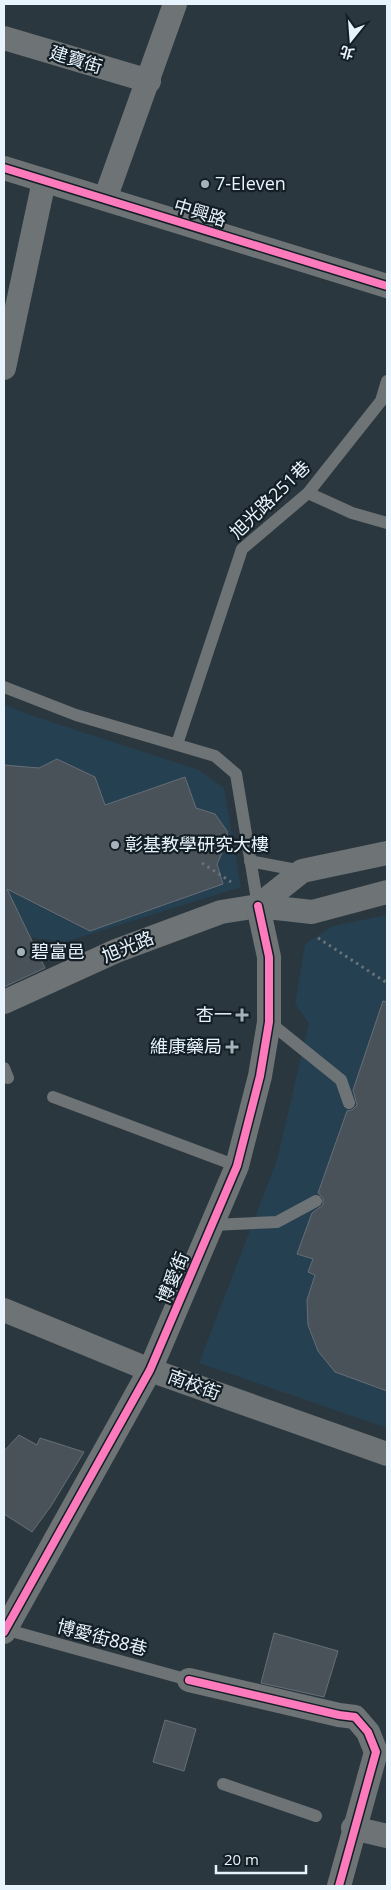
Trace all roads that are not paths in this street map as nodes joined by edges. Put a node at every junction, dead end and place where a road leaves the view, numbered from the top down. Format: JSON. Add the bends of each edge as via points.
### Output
{"nodes":[{"id":1,"x":175,"y":4,"type":"edge"},
{"id":2,"x":4,"y":38,"type":"edge"},
{"id":3,"x":149,"y":81,"type":"junction"},
{"id":4,"x":4,"y":168,"type":"edge"},
{"id":5,"x":44,"y":181,"type":"junction"},
{"id":6,"x":105,"y":199,"type":"junction"},
{"id":7,"x":387,"y":286,"type":"edge"},
{"id":8,"x":4,"y":368,"type":"edge"},
{"id":9,"x":387,"y":382,"type":"edge"},
{"id":10,"x":308,"y":493,"type":"junction"},
{"id":11,"x":387,"y":523,"type":"edge"},
{"id":12,"x":4,"y":688,"type":"edge"},
{"id":13,"x":177,"y":744,"type":"junction"},
{"id":14,"x":387,"y":853,"type":"edge"},
{"id":15,"x":250,"y":861,"type":"junction"},
{"id":16,"x":302,"y":871,"type":"junction"},
{"id":17,"x":387,"y":892,"type":"edge"},
{"id":18,"x":258,"y":906,"type":"junction"},
{"id":19,"x":4,"y":1002,"type":"edge"},
{"id":20,"x":269,"y":1022,"type":"junction"},
{"id":21,"x":53,"y":1097,"type":"dead end"},
{"id":22,"x":349,"y":1104,"type":"dead end"},
{"id":23,"x":237,"y":1166,"type":"junction"},
{"id":24,"x":316,"y":1201,"type":"dead end"},
{"id":25,"x":212,"y":1225,"type":"junction"},
{"id":26,"x":4,"y":1310,"type":"edge"},
{"id":27,"x":150,"y":1370,"type":"junction"},
{"id":28,"x":387,"y":1454,"type":"edge"},
{"id":29,"x":4,"y":1630,"type":"edge"},
{"id":30,"x":189,"y":1680,"type":"joint"},
{"id":31,"x":382,"y":1752,"type":"edge"},
{"id":32,"x":223,"y":1784,"type":"dead end"},
{"id":33,"x":316,"y":1816,"type":"dead end"},
{"id":34,"x":353,"y":1828,"type":"junction"},
{"id":35,"x":387,"y":1836,"type":"edge"},
{"id":36,"x":339,"y":1886,"type":"edge"}],
"edges":[{"from":1,"to":3,"type":"street"},
{"from":2,"to":3,"type":"street","name":"建寶街"},
{"from":3,"to":6,"type":"street"},
{"from":4,"to":5,"type":"street","name":"中興路"},
{"from":5,"to":6,"type":"street","name":"中興路"},
{"from":5,"to":8,"type":"street"},
{"from":6,"to":7,"type":"street","name":"中興路"},
{"from":9,"to":10,"type":"lane","name":"旭光路251巷","via":[[381,401]]},
{"from":10,"to":11,"type":"lane","via":[[352,513]]},
{"from":10,"to":13,"type":"lane","name":"旭光路251巷","via":[[242,549]]},
{"from":12,"to":13,"type":"lane","via":[[76,715]]},
{"from":13,"to":15,"type":"lane","via":[[215,756],[236,774]]},
{"from":14,"to":16,"type":"street","name":"旭光路"},
{"from":15,"to":16,"type":"lane"},
{"from":15,"to":18,"type":"lane"},
{"from":16,"to":18,"type":"street","name":"旭光路"},
{"from":17,"to":18,"type":"street","name":"旭光路","via":[[312,912]]},
{"from":18,"to":19,"type":"street","name":"旭光路","via":[[221,912],[116,950]]},
{"from":18,"to":20,"type":"street","name":"博愛街","via":[[269,958]]},
{"from":20,"to":22,"type":"lane","via":[[341,1080]]},
{"from":20,"to":23,"type":"street","name":"博愛街","via":[[260,1076]]},
{"from":21,"to":23,"type":"lane"},
{"from":23,"to":25,"type":"street","name":"博愛街"},
{"from":24,"to":25,"type":"lane","via":[[277,1222]]},
{"from":25,"to":27,"type":"street","name":"博愛街"},
{"from":26,"to":27,"type":"street","name":"南校街"},
{"from":27,"to":28,"type":"street","name":"南校街"},
{"from":27,"to":29,"type":"street","name":"博愛街"},
{"from":29,"to":30,"type":"lane","name":"博愛街88巷"},
{"from":30,"to":31,"type":"street","via":[[355,1717]]},
{"from":31,"to":34,"type":"street"},
{"from":32,"to":33,"type":"lane"},
{"from":34,"to":35,"type":"street"},
{"from":34,"to":36,"type":"street"}]}
